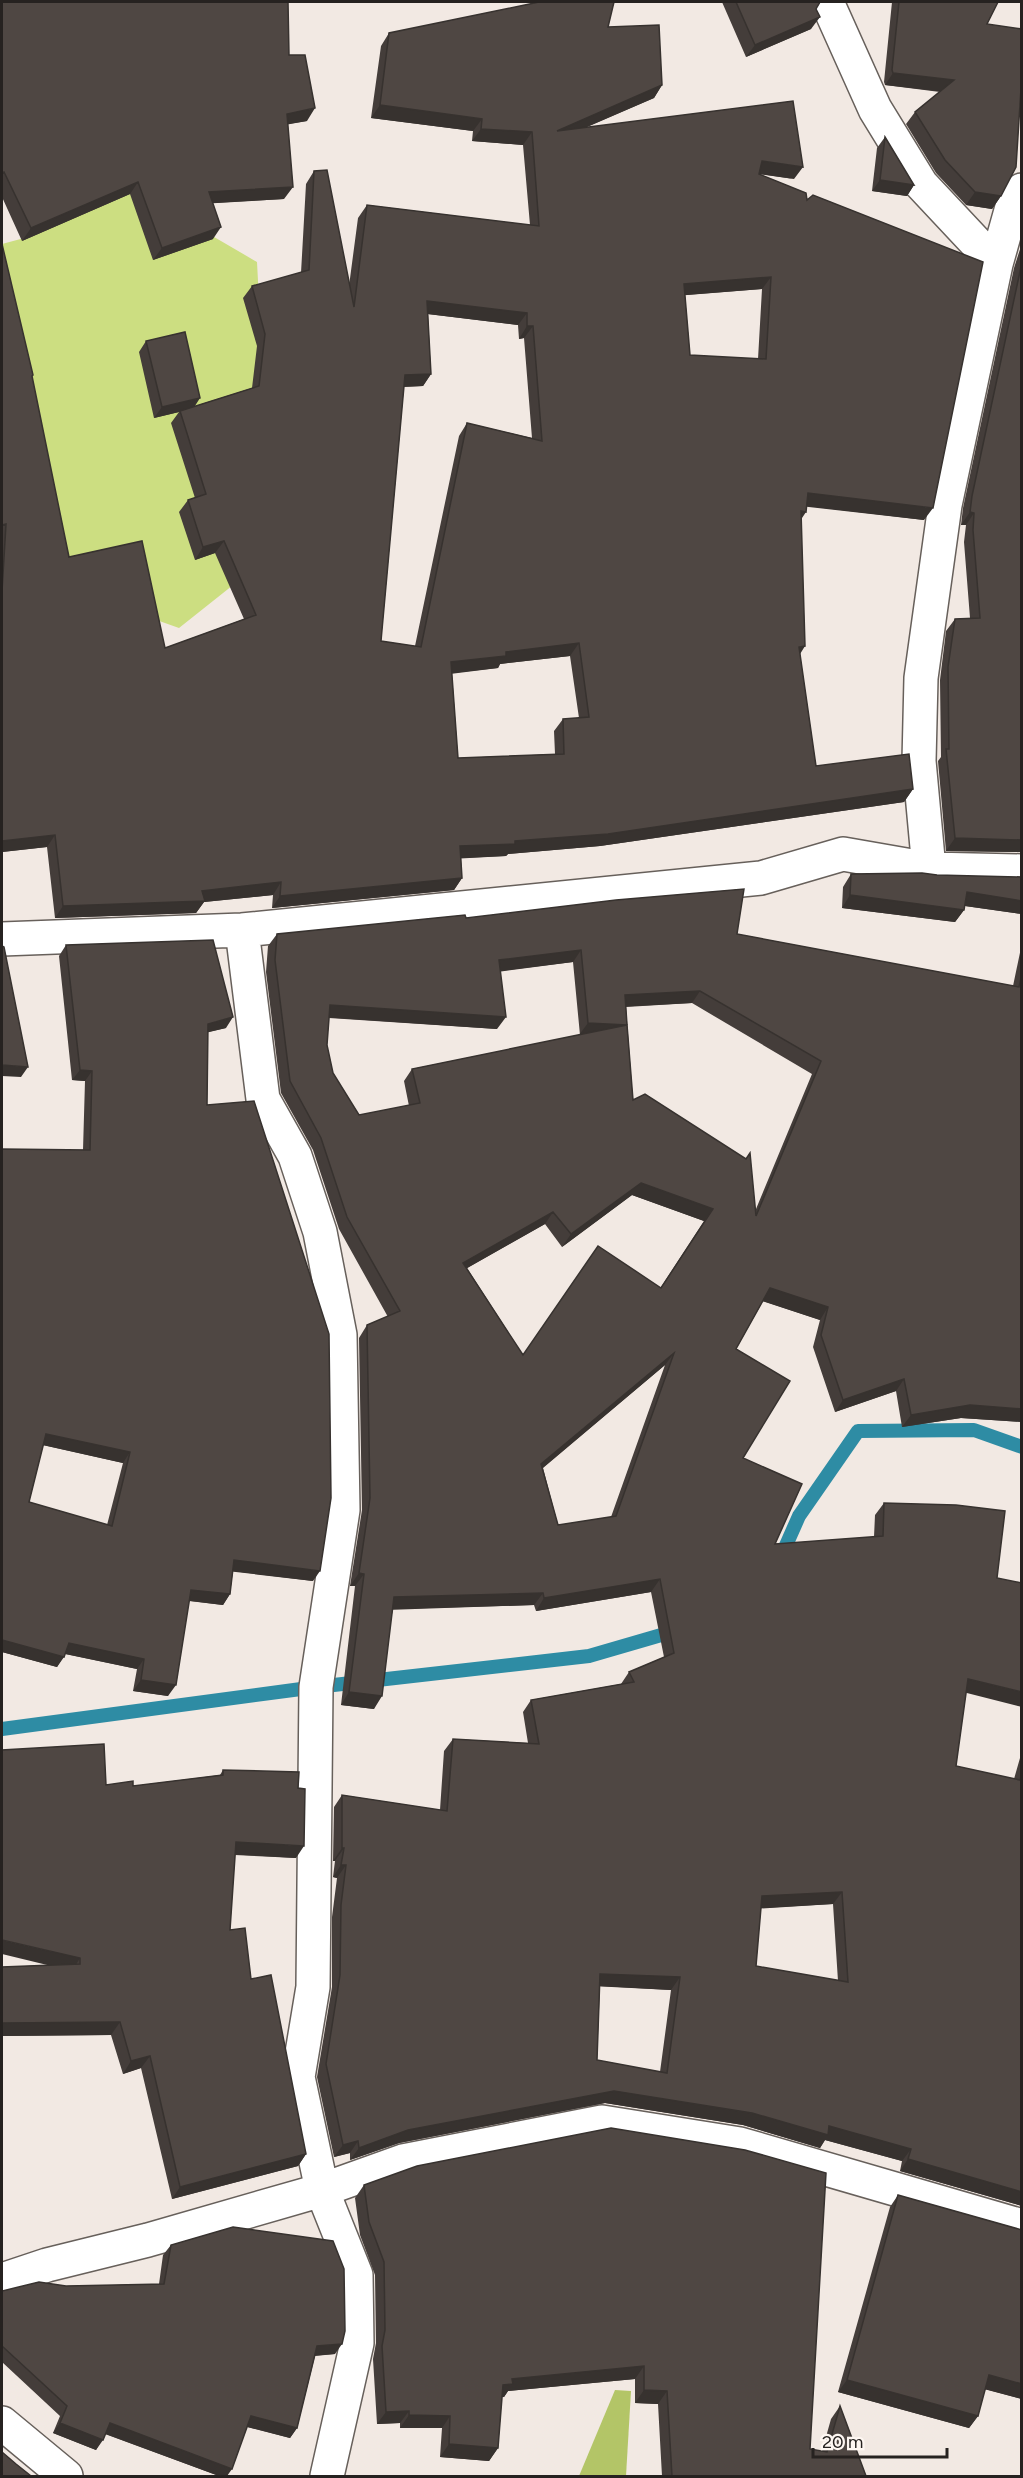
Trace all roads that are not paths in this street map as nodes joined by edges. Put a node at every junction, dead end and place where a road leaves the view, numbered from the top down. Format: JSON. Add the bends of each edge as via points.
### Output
{"nodes":[{"id":1,"x":827,"y":2,"type":"edge"},
{"id":2,"x":1022,"y":190,"type":"edge"},
{"id":3,"x":996,"y":264,"type":"junction"},
{"id":4,"x":929,"y":869,"type":"junction"},
{"id":5,"x":1022,"y":872,"type":"edge"},
{"id":6,"x":242,"y":930,"type":"junction"},
{"id":7,"x":2,"y":939,"type":"edge"},
{"id":8,"x":322,"y":2190,"type":"junction"},
{"id":9,"x":1022,"y":2226,"type":"edge"},
{"id":10,"x":2,"y":2280,"type":"edge"},
{"id":11,"x":2,"y":2423,"type":"edge"},
{"id":12,"x":66,"y":2476,"type":"edge"},
{"id":13,"x":327,"y":2476,"type":"edge"}],
"edges":[{"from":1,"to":3,"type":"street","via":[[875,109],[921,184]]},
{"from":2,"to":3,"type":"street","via":[[1012,207]]},
{"from":3,"to":4,"type":"street","via":[[945,505],[921,678],[919,761]]},
{"from":4,"to":5,"type":"street"},
{"from":4,"to":6,"type":"street","via":[[843,854],[761,878]]},
{"from":6,"to":7,"type":"street"},
{"from":6,"to":8,"type":"street","via":[[263,1099],[295,1156],[320,1232],[340,1335],[343,1510],[316,1688],[313,1987],[298,2077]]},
{"from":8,"to":9,"type":"street","via":[[403,2161],[602,2122],[740,2144]]},
{"from":8,"to":10,"type":"street"},
{"from":8,"to":13,"type":"street","via":[[356,2275],[357,2343]]},
{"from":11,"to":12,"type":"street"}]}
